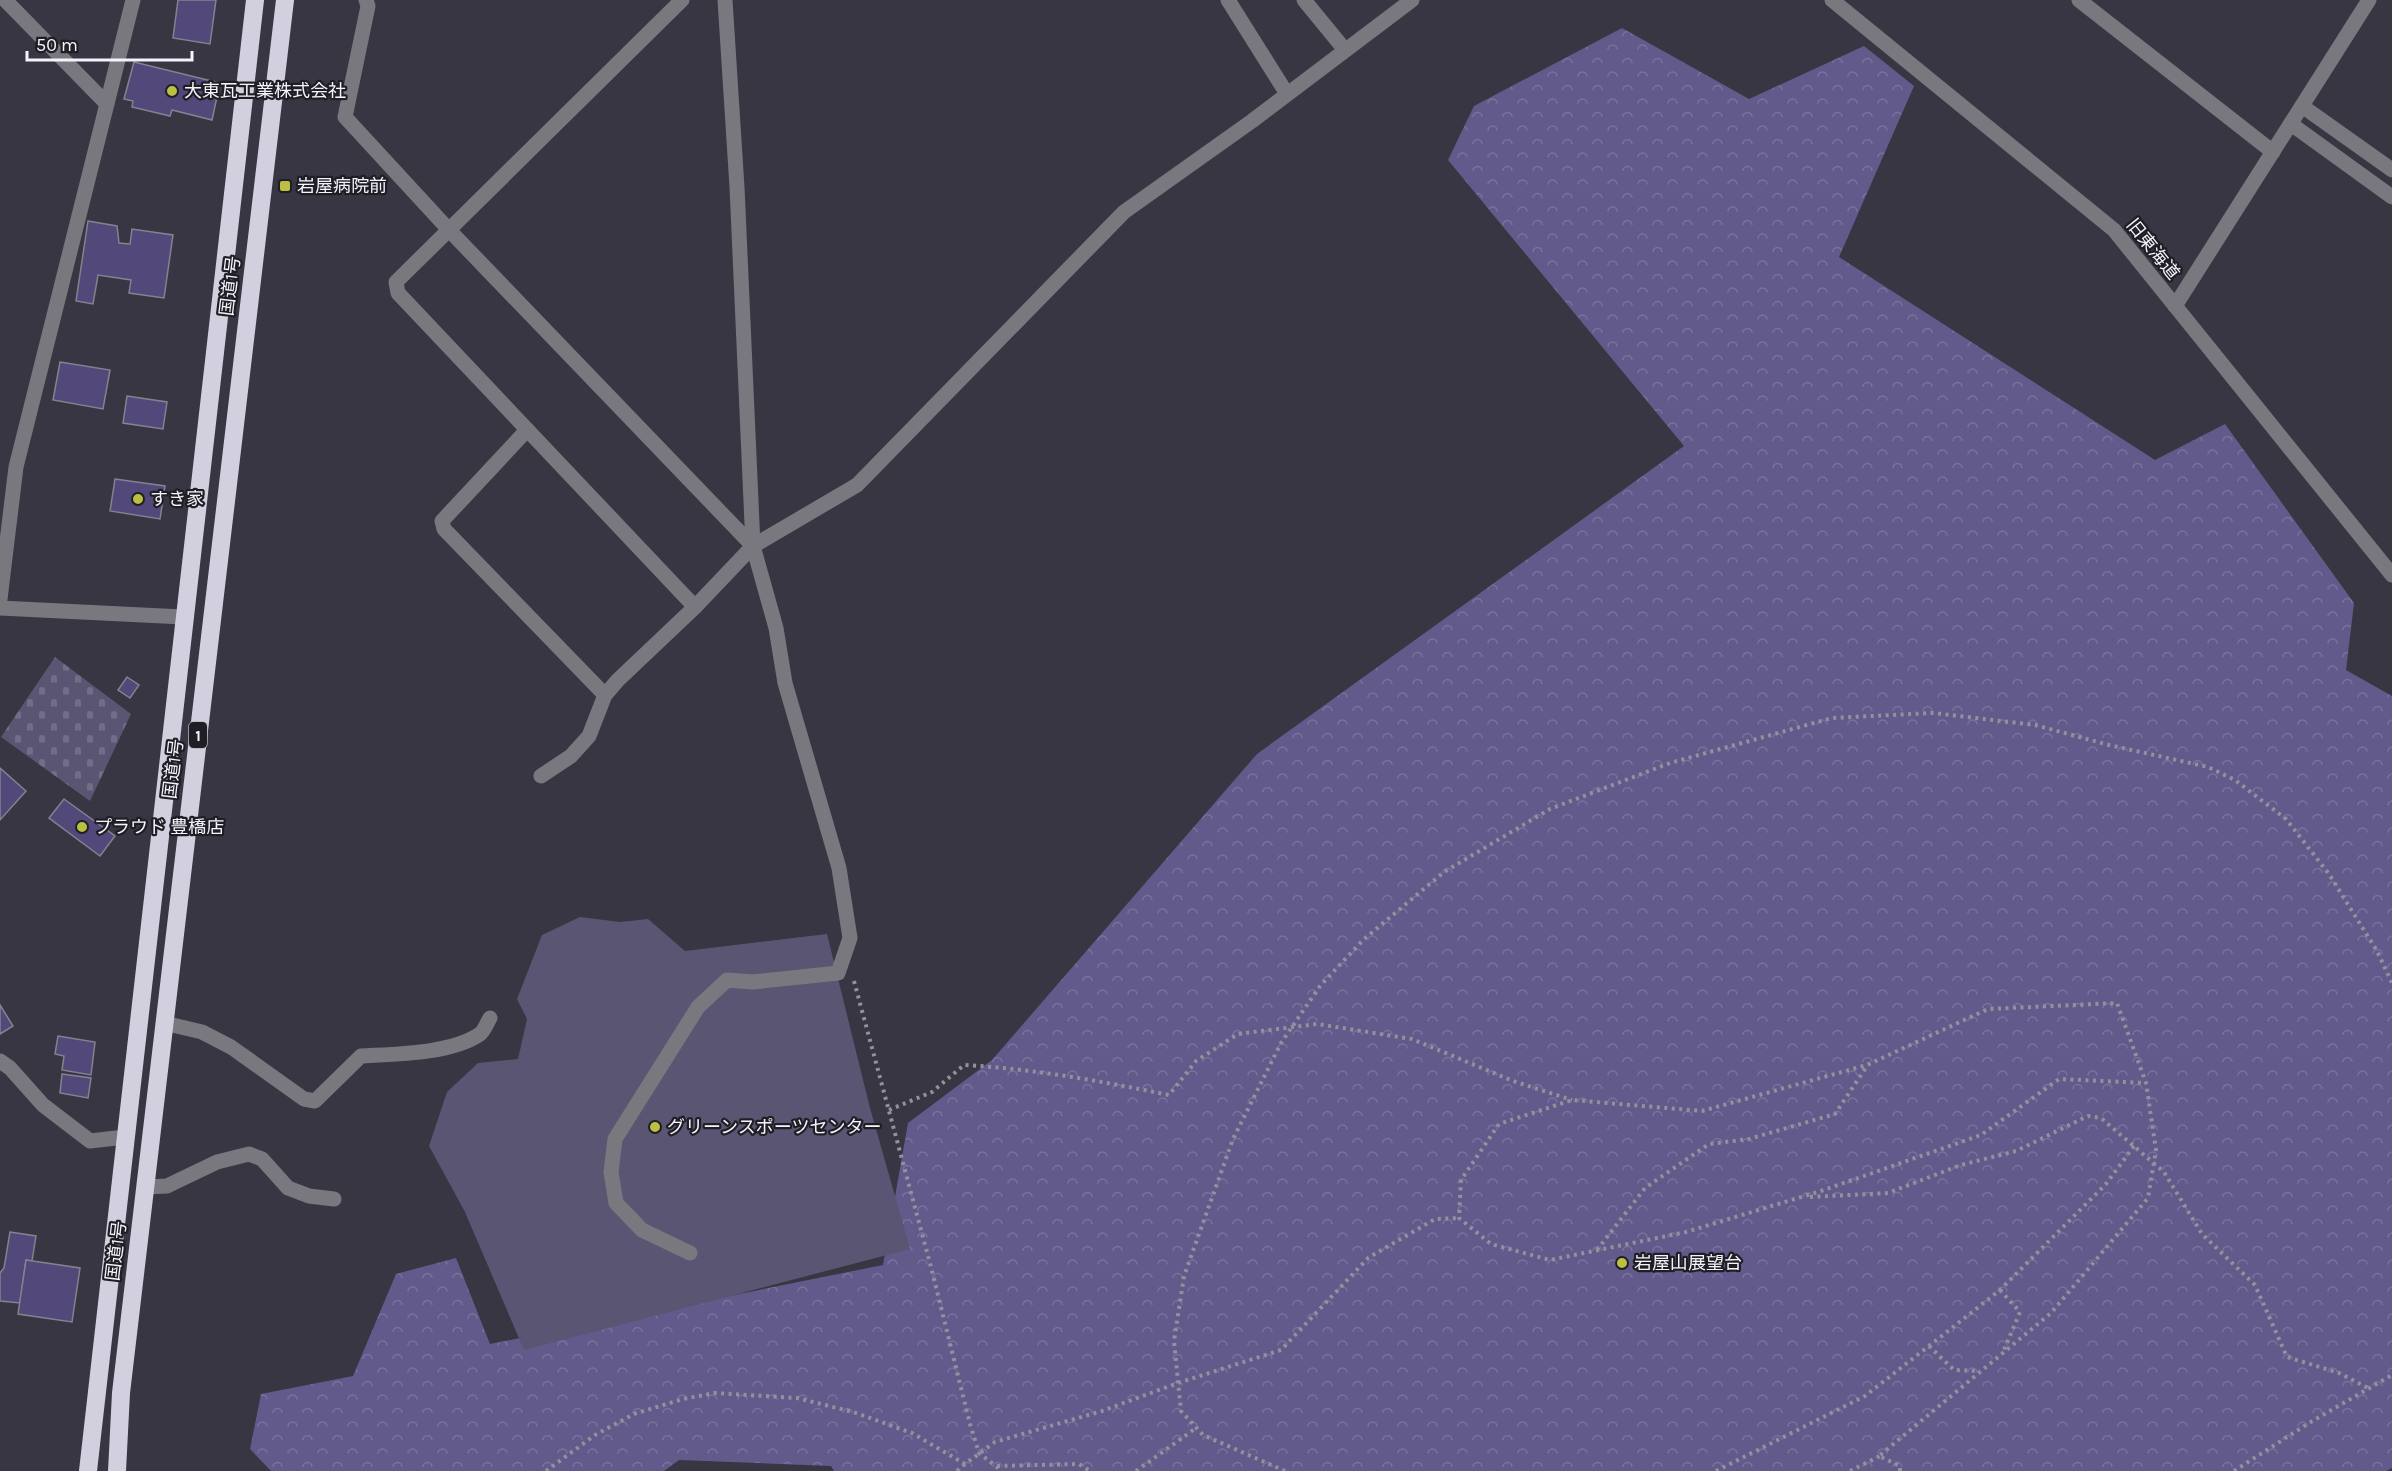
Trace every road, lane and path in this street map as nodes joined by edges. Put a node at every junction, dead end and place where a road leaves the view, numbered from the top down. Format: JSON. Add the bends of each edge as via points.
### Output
{"nodes":[{"id":1,"x":5,"y":0,"type":"edge"},
{"id":2,"x":133,"y":0,"type":"edge"},
{"id":3,"x":255,"y":0,"type":"edge"},
{"id":4,"x":285,"y":0,"type":"edge"},
{"id":5,"x":366,"y":0,"type":"edge"},
{"id":6,"x":682,"y":0,"type":"edge"},
{"id":7,"x":725,"y":0,"type":"edge"},
{"id":8,"x":1228,"y":0,"type":"edge"},
{"id":9,"x":1304,"y":0,"type":"edge"},
{"id":10,"x":1412,"y":0,"type":"edge"},
{"id":11,"x":1832,"y":0,"type":"edge"},
{"id":12,"x":2079,"y":0,"type":"edge"},
{"id":13,"x":2369,"y":0,"type":"edge"},
{"id":14,"x":1393,"y":5,"type":"edge"},
{"id":15,"x":1345,"y":50,"type":"junction"},
{"id":16,"x":1287,"y":94,"type":"junction"},
{"id":17,"x":107,"y":104,"type":"junction"},
{"id":18,"x":2302,"y":106,"type":"junction"},
{"id":19,"x":2291,"y":124,"type":"junction"},
{"id":20,"x":2273,"y":152,"type":"junction"},
{"id":21,"x":2392,"y":170,"type":"edge"},
{"id":22,"x":2392,"y":197,"type":"edge"},
{"id":23,"x":450,"y":231,"type":"junction"},
{"id":24,"x":2175,"y":306,"type":"junction"},
{"id":25,"x":527,"y":430,"type":"junction"},
{"id":26,"x":753,"y":546,"type":"junction"},
{"id":27,"x":2392,"y":575,"type":"edge"},
{"id":28,"x":0,"y":599,"type":"edge"},
{"id":29,"x":695,"y":607,"type":"junction"},
{"id":30,"x":0,"y":608,"type":"edge"},
{"id":31,"x":183,"y":617,"type":"junction"},
{"id":32,"x":605,"y":696,"type":"junction"},
{"id":33,"x":541,"y":776,"type":"dead end"},
{"id":34,"x":845,"y":948,"type":"junction"},
{"id":35,"x":2392,"y":983,"type":"edge"},
{"id":36,"x":490,"y":1018,"type":"dead end"},
{"id":37,"x":164,"y":1023,"type":"junction"},
{"id":38,"x":1292,"y":1028,"type":"junction"},
{"id":39,"x":0,"y":1060,"type":"edge"},
{"id":40,"x":1867,"y":1065,"type":"junction"},
{"id":41,"x":2146,"y":1083,"type":"junction"},
{"id":42,"x":1572,"y":1100,"type":"junction"},
{"id":43,"x":889,"y":1110,"type":"junction"},
{"id":44,"x":125,"y":1137,"type":"junction"},
{"id":45,"x":2134,"y":1146,"type":"junction"},
{"id":46,"x":2154,"y":1163,"type":"junction"},
{"id":47,"x":145,"y":1188,"type":"junction"},
{"id":48,"x":1801,"y":1197,"type":"junction"},
{"id":49,"x":334,"y":1199,"type":"dead end"},
{"id":50,"x":1459,"y":1218,"type":"junction"},
{"id":51,"x":1597,"y":1251,"type":"junction"},
{"id":52,"x":690,"y":1253,"type":"dead end"},
{"id":53,"x":2000,"y":1290,"type":"junction"},
{"id":54,"x":1929,"y":1346,"type":"junction"},
{"id":55,"x":2003,"y":1353,"type":"junction"},
{"id":56,"x":1981,"y":1371,"type":"junction"},
{"id":57,"x":2392,"y":1375,"type":"edge"},
{"id":58,"x":1178,"y":1383,"type":"junction"},
{"id":59,"x":2368,"y":1388,"type":"junction"},
{"id":60,"x":1196,"y":1428,"type":"junction"},
{"id":61,"x":980,"y":1453,"type":"junction"},
{"id":62,"x":1879,"y":1456,"type":"junction"},
{"id":63,"x":965,"y":1464,"type":"junction"},
{"id":64,"x":1904,"y":1464,"type":"dead end"},
{"id":65,"x":996,"y":1466,"type":"junction"},
{"id":66,"x":88,"y":1471,"type":"edge"},
{"id":67,"x":117,"y":1471,"type":"edge"},
{"id":68,"x":546,"y":1471,"type":"edge"},
{"id":69,"x":957,"y":1471,"type":"edge"},
{"id":70,"x":1002,"y":1471,"type":"edge"},
{"id":71,"x":1090,"y":1471,"type":"edge"},
{"id":72,"x":1136,"y":1471,"type":"edge"},
{"id":73,"x":1285,"y":1471,"type":"edge"},
{"id":74,"x":1716,"y":1471,"type":"edge"},
{"id":75,"x":1850,"y":1471,"type":"edge"},
{"id":76,"x":1900,"y":1471,"type":"edge"},
{"id":77,"x":2234,"y":1471,"type":"edge"}],
"edges":[{"from":1,"to":17,"type":"street"},
{"from":2,"to":17,"type":"street"},
{"from":3,"to":31,"type":"highway","name":"国道1号","number":"1"},
{"from":4,"to":37,"type":"highway","name":"国道1号","number":"1"},
{"from":5,"to":23,"type":"street","via":[[368,6],[345,117]]},
{"from":6,"to":23,"type":"street"},
{"from":7,"to":26,"type":"street"},
{"from":8,"to":16,"type":"street"},
{"from":9,"to":15,"type":"street"},
{"from":10,"to":14,"type":"street"},
{"from":11,"to":24,"type":"street","name":"旧東海道","via":[[2114,230]]},
{"from":12,"to":20,"type":"street"},
{"from":13,"to":18,"type":"street"},
{"from":14,"to":15,"type":"street"},
{"from":15,"to":16,"type":"street"},
{"from":16,"to":26,"type":"street","via":[[1124,212],[857,485]]},
{"from":17,"to":28,"type":"street","via":[[16,466]]},
{"from":18,"to":19,"type":"street"},
{"from":18,"to":21,"type":"street"},
{"from":19,"to":20,"type":"street"},
{"from":19,"to":22,"type":"street"},
{"from":20,"to":24,"type":"street"},
{"from":23,"to":25,"type":"street","via":[[396,282],[398,293]]},
{"from":23,"to":26,"type":"street"},
{"from":24,"to":27,"type":"street","name":"旧東海道"},
{"from":25,"to":29,"type":"street"},
{"from":25,"to":32,"type":"street","via":[[442,521],[444,529]]},
{"from":26,"to":29,"type":"street"},
{"from":26,"to":34,"type":"street","via":[[776,628],[784,683],[839,868],[850,938]]},
{"from":29,"to":32,"type":"street"},
{"from":30,"to":31,"type":"street"},
{"from":31,"to":44,"type":"highway","name":"国道1号","number":"1"},
{"from":32,"to":33,"type":"street","via":[[589,736],[571,756]]},
{"from":34,"to":43,"type":"path"},
{"from":34,"to":52,"type":"street","via":[[838,973],[753,982],[728,980],[698,1007],[615,1138],[611,1172],[616,1203],[642,1230]]},
{"from":35,"to":38,"type":"path","via":[[2377,951],[2329,874],[2286,819],[2235,780],[2208,767],[2035,725],[1933,713],[1832,718],[1670,763],[1550,809],[1444,872],[1372,933],[1320,986]]},
{"from":36,"to":37,"type":"street","via":[[482,1033],[447,1047],[361,1056],[315,1101],[304,1099],[231,1047],[202,1032]]},
{"from":37,"to":47,"type":"highway","name":"国道1号","number":"1"},
{"from":38,"to":42,"type":"path","via":[[1317,1024],[1412,1039],[1513,1081]]},
{"from":38,"to":43,"type":"path","via":[[1238,1034],[1196,1061],[1169,1095],[1021,1068],[964,1065],[932,1092]]},
{"from":38,"to":58,"type":"path","via":[[1233,1139],[1184,1276],[1174,1341]]},
{"from":39,"to":44,"type":"street","via":[[43,1105],[90,1141]]},
{"from":40,"to":41,"type":"path","via":[[1988,1009],[2116,1003]]},
{"from":40,"to":42,"type":"path","via":[[1702,1111]]},
{"from":40,"to":51,"type":"path","via":[[1835,1114],[1749,1139],[1709,1144],[1645,1188]]},
{"from":41,"to":46,"type":"path","via":[[2156,1150]]},
{"from":41,"to":48,"type":"path","via":[[2059,1079],[1981,1135]]},
{"from":42,"to":50,"type":"path","via":[[1499,1124],[1461,1180]]},
{"from":43,"to":61,"type":"path"},
{"from":44,"to":66,"type":"highway","name":"国道1号","number":"1"},
{"from":45,"to":46,"type":"path"},
{"from":45,"to":48,"type":"path","via":[[2100,1118],[2088,1116],[2016,1151],[1961,1165],[1888,1193]]},
{"from":45,"to":53,"type":"path","via":[[2106,1184]]},
{"from":46,"to":55,"type":"path","via":[[2148,1198],[2051,1313]]},
{"from":46,"to":59,"type":"path","via":[[2164,1172],[2202,1234],[2255,1285],[2287,1357],[2339,1373]]},
{"from":47,"to":49,"type":"street","via":[[167,1186],[217,1162],[249,1154],[262,1159],[288,1188]]},
{"from":47,"to":67,"type":"highway","name":"国道1号","number":"1","via":[[121,1393]]},
{"from":48,"to":51,"type":"path","via":[[1686,1232]]},
{"from":50,"to":51,"type":"path","via":[[1491,1244],[1550,1260]]},
{"from":50,"to":58,"type":"path","via":[[1435,1219],[1368,1258],[1281,1350]]},
{"from":53,"to":54,"type":"path"},
{"from":53,"to":55,"type":"path","via":[[2020,1312]]},
{"from":54,"to":56,"type":"path","via":[[1954,1370]]},
{"from":54,"to":74,"type":"path","via":[[1864,1396]]},
{"from":55,"to":56,"type":"path"},
{"from":56,"to":62,"type":"path"},
{"from":57,"to":59,"type":"path"},
{"from":58,"to":60,"type":"path","via":[[1181,1411]]},
{"from":58,"to":61,"type":"path","via":[[1102,1411],[995,1442]]},
{"from":59,"to":77,"type":"path"},
{"from":60,"to":72,"type":"path"},
{"from":60,"to":73,"type":"path","via":[[1203,1436]]},
{"from":61,"to":63,"type":"path"},
{"from":61,"to":65,"type":"path"},
{"from":62,"to":64,"type":"path"},
{"from":62,"to":75,"type":"path"},
{"from":62,"to":76,"type":"path","via":[[1900,1466]]},
{"from":63,"to":68,"type":"path","via":[[912,1433],[853,1412],[796,1398],[715,1393],[634,1414],[595,1435]]},
{"from":63,"to":69,"type":"path"},
{"from":65,"to":70,"type":"path"},
{"from":65,"to":71,"type":"path","via":[[1079,1464]]}]}
